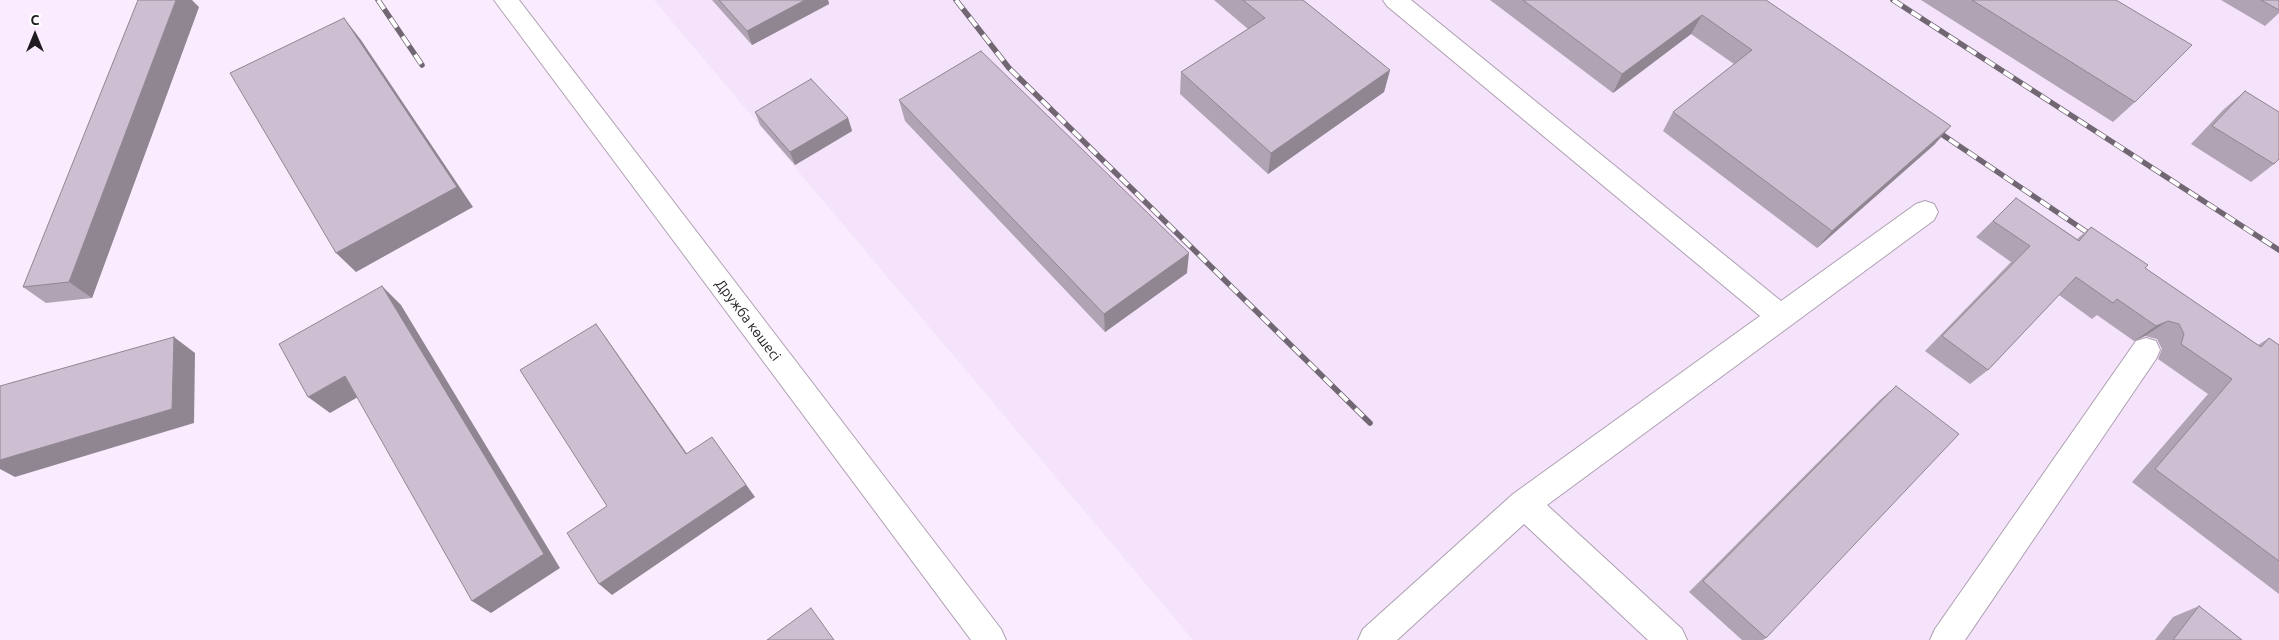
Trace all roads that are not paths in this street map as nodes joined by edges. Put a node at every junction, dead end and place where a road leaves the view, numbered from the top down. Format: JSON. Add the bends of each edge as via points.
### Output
{"nodes":[{"id":1,"x":506,"y":0,"type":"edge"},
{"id":2,"x":1395,"y":0,"type":"edge"},
{"id":3,"x":1925,"y":212,"type":"dead end"},
{"id":4,"x":1781,"y":317,"type":"junction"},
{"id":5,"x":2146,"y":350,"type":"dead end"},
{"id":6,"x":1524,"y":504,"type":"junction"},
{"id":7,"x":990,"y":640,"type":"edge"},
{"id":8,"x":1374,"y":640,"type":"edge"},
{"id":9,"x":1671,"y":640,"type":"edge"},
{"id":10,"x":1946,"y":640,"type":"edge"}],
"edges":[{"from":1,"to":7,"type":"street","name":"Дружба көшесі"},
{"from":2,"to":4,"type":"street"},
{"from":3,"to":4,"type":"street"},
{"from":4,"to":6,"type":"street"},
{"from":5,"to":10,"type":"street"},
{"from":6,"to":8,"type":"street"},
{"from":6,"to":9,"type":"street"}]}
